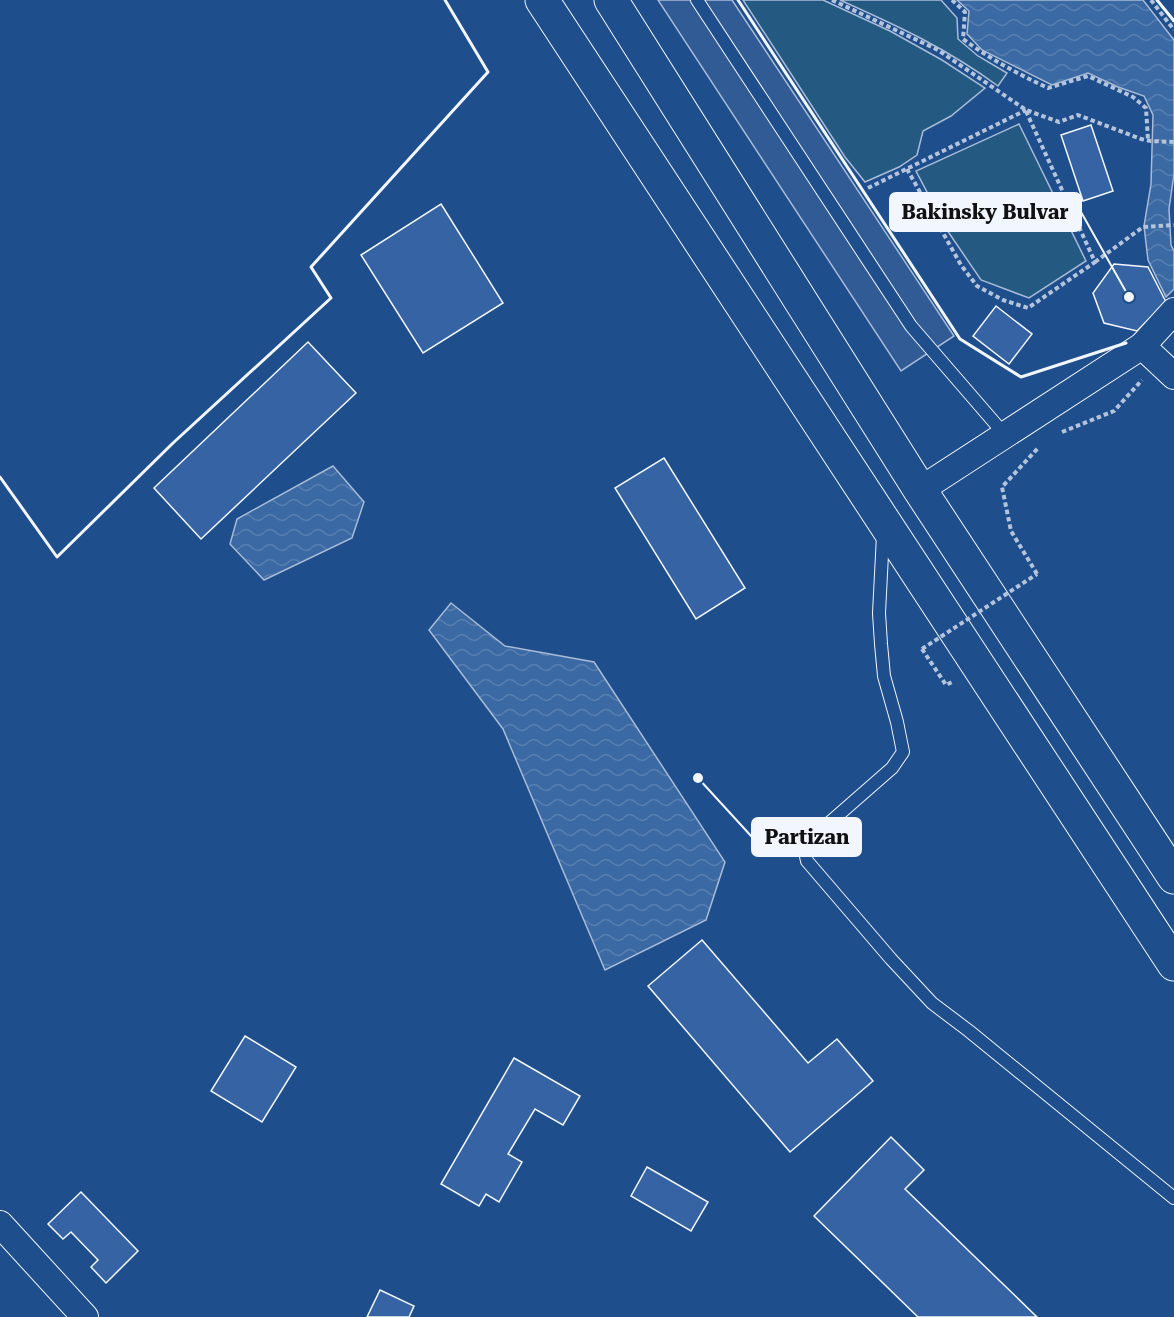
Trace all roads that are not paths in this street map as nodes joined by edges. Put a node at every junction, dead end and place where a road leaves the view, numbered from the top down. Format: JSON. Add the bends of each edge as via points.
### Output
{"nodes":[{"id":1,"x":542,"y":0,"type":"edge"},
{"id":2,"x":611,"y":0,"type":"edge"},
{"id":3,"x":697,"y":0,"type":"edge"},
{"id":4,"x":1174,"y":311,"type":"edge"},
{"id":5,"x":1158,"y":361,"type":"edge"},
{"id":6,"x":1006,"y":436,"type":"junction"},
{"id":7,"x":920,"y":490,"type":"junction"},
{"id":8,"x":884,"y":522,"type":"junction"},
{"id":9,"x":1174,"y":877,"type":"edge"},
{"id":10,"x":1174,"y":964,"type":"edge"},
{"id":11,"x":1174,"y":1198,"type":"edge"},
{"id":12,"x":0,"y":1224,"type":"edge"},
{"id":13,"x":85,"y":1317,"type":"edge"}],
"edges":[{"from":1,"to":8,"type":"main road"},
{"from":2,"to":7,"type":"main road"},
{"from":3,"to":6,"type":"lane","via":[[911,326]]},
{"from":4,"to":5,"type":"street"},
{"from":5,"to":6,"type":"street"},
{"from":6,"to":7,"type":"street"},
{"from":7,"to":9,"type":"main road"},
{"from":8,"to":10,"type":"main road"},
{"from":8,"to":11,"type":"lane","via":[[881,644],[884,676],[903,752],[892,768],[812,838],[804,848],[807,861],[932,1003]]},
{"from":12,"to":13,"type":"street"}]}
